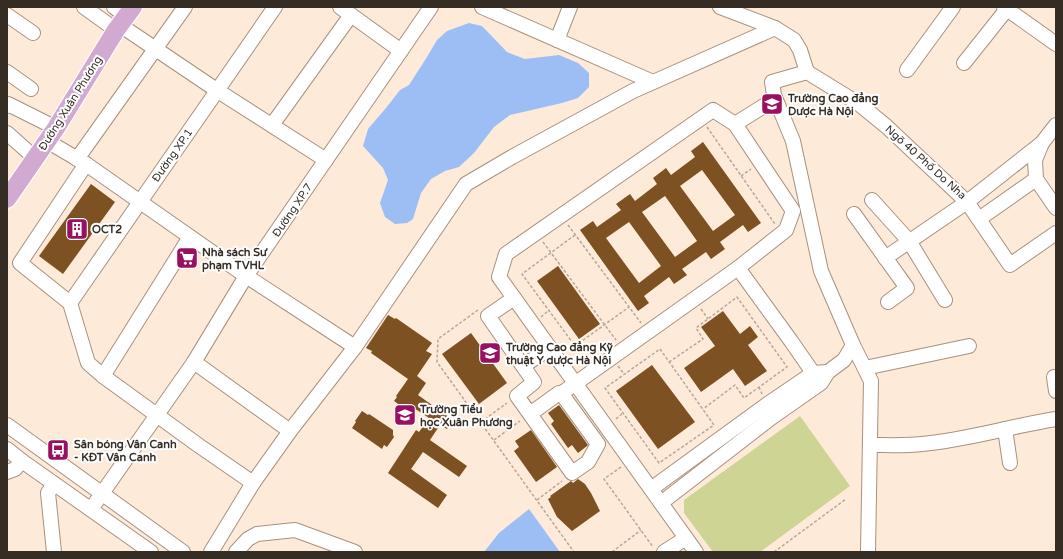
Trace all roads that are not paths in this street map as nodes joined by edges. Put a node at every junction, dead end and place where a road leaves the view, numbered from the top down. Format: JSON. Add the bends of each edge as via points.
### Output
{"nodes":[{"id":1,"x":84,"y":7,"type":"edge"},
{"id":2,"x":185,"y":7,"type":"edge"},
{"id":3,"x":275,"y":7,"type":"edge"},
{"id":4,"x":431,"y":7,"type":"edge"},
{"id":5,"x":482,"y":7,"type":"edge"},
{"id":6,"x":570,"y":7,"type":"edge"},
{"id":7,"x":720,"y":7,"type":"edge"},
{"id":8,"x":953,"y":7,"type":"edge"},
{"id":9,"x":1006,"y":8,"type":"edge"},
{"id":10,"x":346,"y":11,"type":"edge"},
{"id":11,"x":7,"y":15,"type":"edge"},
{"id":12,"x":122,"y":17,"type":"edge"},
{"id":13,"x":775,"y":28,"type":"junction"},
{"id":14,"x":33,"y":32,"type":"dead end"},
{"id":15,"x":557,"y":40,"type":"junction"},
{"id":16,"x":1056,"y":44,"type":"edge"},
{"id":17,"x":156,"y":49,"type":"junction"},
{"id":18,"x":401,"y":51,"type":"junction"},
{"id":19,"x":964,"y":63,"type":"dead end"},
{"id":20,"x":907,"y":70,"type":"dead end"},
{"id":21,"x":7,"y":72,"type":"edge"},
{"id":22,"x":807,"y":72,"type":"junction"},
{"id":23,"x":653,"y":82,"type":"junction"},
{"id":24,"x":31,"y":89,"type":"dead end"},
{"id":25,"x":218,"y":90,"type":"junction"},
{"id":26,"x":772,"y":101,"type":"junction"},
{"id":27,"x":7,"y":106,"type":"edge"},
{"id":28,"x":735,"y":124,"type":"junction"},
{"id":29,"x":1056,"y":124,"type":"edge"},
{"id":30,"x":272,"y":125,"type":"junction"},
{"id":31,"x":7,"y":133,"type":"edge"},
{"id":32,"x":51,"y":134,"type":"junction"},
{"id":33,"x":1042,"y":143,"type":"junction"},
{"id":34,"x":35,"y":158,"type":"junction"},
{"id":35,"x":326,"y":160,"type":"junction"},
{"id":36,"x":82,"y":162,"type":"junction"},
{"id":37,"x":1036,"y":179,"type":"junction"},
{"id":38,"x":7,"y":199,"type":"edge"},
{"id":39,"x":872,"y":200,"type":"dead end"},
{"id":40,"x":139,"y":202,"type":"junction"},
{"id":41,"x":967,"y":202,"type":"junction"},
{"id":42,"x":1056,"y":208,"type":"edge"},
{"id":43,"x":854,"y":214,"type":"dead end"},
{"id":44,"x":978,"y":219,"type":"junction"},
{"id":45,"x":1056,"y":233,"type":"edge"},
{"id":46,"x":190,"y":237,"type":"junction"},
{"id":47,"x":909,"y":241,"type":"junction"},
{"id":48,"x":885,"y":258,"type":"junction"},
{"id":49,"x":738,"y":268,"type":"junction"},
{"id":50,"x":246,"y":276,"type":"junction"},
{"id":51,"x":514,"y":298,"type":"junction"},
{"id":52,"x":945,"y":300,"type":"dead end"},
{"id":53,"x":888,"y":302,"type":"dead end"},
{"id":54,"x":70,"y":303,"type":"junction"},
{"id":55,"x":852,"y":345,"type":"junction"},
{"id":56,"x":969,"y":346,"type":"dead end"},
{"id":57,"x":355,"y":347,"type":"junction"},
{"id":58,"x":550,"y":348,"type":"junction"},
{"id":59,"x":194,"y":362,"type":"junction"},
{"id":60,"x":523,"y":366,"type":"junction"},
{"id":61,"x":865,"y":368,"type":"junction"},
{"id":62,"x":103,"y":376,"type":"junction"},
{"id":63,"x":820,"y":376,"type":"junction"},
{"id":64,"x":1054,"y":377,"type":"dead end"},
{"id":65,"x":576,"y":384,"type":"junction"},
{"id":66,"x":1056,"y":391,"type":"edge"},
{"id":67,"x":562,"y":394,"type":"junction"},
{"id":68,"x":530,"y":414,"type":"junction"},
{"id":69,"x":157,"y":415,"type":"junction"},
{"id":70,"x":1056,"y":419,"type":"edge"},
{"id":71,"x":7,"y":425,"type":"edge"},
{"id":72,"x":1005,"y":429,"type":"junction"},
{"id":73,"x":290,"y":431,"type":"junction"},
{"id":74,"x":870,"y":445,"type":"junction"},
{"id":75,"x":7,"y":449,"type":"edge"},
{"id":76,"x":1010,"y":464,"type":"dead end"},
{"id":77,"x":15,"y":468,"type":"edge"},
{"id":78,"x":253,"y":483,"type":"junction"},
{"id":79,"x":54,"y":484,"type":"junction"},
{"id":80,"x":651,"y":489,"type":"junction"},
{"id":81,"x":101,"y":494,"type":"junction"},
{"id":82,"x":661,"y":503,"type":"junction"},
{"id":83,"x":91,"y":509,"type":"junction"},
{"id":84,"x":686,"y":538,"type":"junction"},
{"id":85,"x":54,"y":552,"type":"edge"},
{"id":86,"x":151,"y":552,"type":"edge"},
{"id":87,"x":183,"y":552,"type":"edge"},
{"id":88,"x":211,"y":552,"type":"edge"},
{"id":89,"x":236,"y":552,"type":"edge"},
{"id":90,"x":355,"y":552,"type":"edge"},
{"id":91,"x":664,"y":552,"type":"edge"},
{"id":92,"x":696,"y":552,"type":"edge"},
{"id":93,"x":868,"y":552,"type":"edge"}],
"edges":[{"from":1,"to":12,"type":"street"},
{"from":2,"to":17,"type":"street"},
{"from":3,"to":25,"type":"street","name":"Đường XP.1"},
{"from":4,"to":18,"type":"street","name":"Đường XP.7"},
{"from":5,"to":15,"type":"street"},
{"from":6,"to":15,"type":"street"},
{"from":7,"to":13,"type":"street"},
{"from":8,"to":20,"type":"street"},
{"from":9,"to":16,"type":"street"},
{"from":9,"to":19,"type":"street"},
{"from":10,"to":18,"type":"street"},
{"from":10,"to":30,"type":"street"},
{"from":11,"to":14,"type":"street"},
{"from":12,"to":17,"type":"street"},
{"from":12,"to":32,"type":"main road","name":"Đường Xuân Phương"},
{"from":13,"to":22,"type":"street","via":[[794,40]]},
{"from":13,"to":23,"type":"street"},
{"from":15,"to":23,"type":"street"},
{"from":17,"to":25,"type":"street"},
{"from":17,"to":36,"type":"street"},
{"from":18,"to":35,"type":"street","name":"Đường XP.7"},
{"from":21,"to":24,"type":"street"},
{"from":22,"to":26,"type":"street","via":[[772,82]]},
{"from":22,"to":41,"type":"street","name":"Ngõ 40 Phố Do Nha","via":[[859,104],[881,121]]},
{"from":23,"to":57,"type":"street","via":[[466,184]]},
{"from":25,"to":30,"type":"street"},
{"from":25,"to":40,"type":"street","name":"Đường XP.1"},
{"from":26,"to":28,"type":"street"},
{"from":26,"to":55,"type":"street","via":[[793,141],[821,271]]},
{"from":27,"to":32,"type":"street","via":[[8,104]]},
{"from":28,"to":49,"type":"street","via":[[793,211],[786,230]]},
{"from":28,"to":51,"type":"street","via":[[713,110],[506,254],[499,277]]},
{"from":29,"to":33,"type":"street","name":"Ngõ 40 Phố Do Nha"},
{"from":30,"to":35,"type":"street"},
{"from":31,"to":34,"type":"street"},
{"from":32,"to":34,"type":"main road","name":"Đường Xuân Phương"},
{"from":32,"to":36,"type":"street"},
{"from":33,"to":37,"type":"street","via":[[1035,160]]},
{"from":33,"to":41,"type":"street","name":"Ngõ 40 Phố Do Nha"},
{"from":34,"to":38,"type":"main road","name":"Đường Xuân Phương"},
{"from":35,"to":50,"type":"street","name":"Đường XP.7"},
{"from":36,"to":40,"type":"street"},
{"from":36,"to":54,"type":"street","via":[[20,263]]},
{"from":37,"to":42,"type":"street"},
{"from":37,"to":44,"type":"street"},
{"from":39,"to":47,"type":"street"},
{"from":40,"to":46,"type":"street"},
{"from":40,"to":54,"type":"street","name":"Đường XP.1"},
{"from":41,"to":44,"type":"street"},
{"from":41,"to":47,"type":"street"},
{"from":43,"to":48,"type":"street"},
{"from":44,"to":45,"type":"street","via":[[1010,264]]},
{"from":46,"to":50,"type":"street"},
{"from":46,"to":62,"type":"street"},
{"from":47,"to":48,"type":"street"},
{"from":47,"to":52,"type":"street"},
{"from":48,"to":53,"type":"street","via":[[907,288]]},
{"from":49,"to":63,"type":"street"},
{"from":49,"to":65,"type":"street"},
{"from":50,"to":57,"type":"street"},
{"from":50,"to":59,"type":"street","name":"Đường XP.7"},
{"from":51,"to":58,"type":"street"},
{"from":51,"to":60,"type":"street","via":[[488,316]]},
{"from":54,"to":62,"type":"street","via":[[88,363]]},
{"from":55,"to":61,"type":"street"},
{"from":55,"to":63,"type":"street","via":[[844,360]]},
{"from":56,"to":61,"type":"street"},
{"from":57,"to":73,"type":"street"},
{"from":58,"to":60,"type":"street"},
{"from":58,"to":65,"type":"street"},
{"from":59,"to":69,"type":"street","name":"Đường XP.7"},
{"from":59,"to":73,"type":"street"},
{"from":60,"to":68,"type":"street","via":[[534,382],[517,396]]},
{"from":61,"to":74,"type":"street","via":[[871,381]]},
{"from":62,"to":69,"type":"street"},
{"from":63,"to":80,"type":"street","via":[[769,403]]},
{"from":63,"to":82,"type":"street","via":[[771,418]]},
{"from":64,"to":66,"type":"street"},
{"from":65,"to":67,"type":"street"},
{"from":65,"to":80,"type":"street"},
{"from":67,"to":68,"type":"street","via":[[559,393]]},
{"from":67,"to":68,"type":"street","via":[[598,444],[588,462],[572,474]]},
{"from":69,"to":78,"type":"street"},
{"from":69,"to":81,"type":"street","name":"Đường XP.7"},
{"from":70,"to":72,"type":"street"},
{"from":71,"to":81,"type":"street"},
{"from":72,"to":74,"type":"street","via":[[922,444]]},
{"from":72,"to":76,"type":"street"},
{"from":73,"to":78,"type":"street"},
{"from":74,"to":93,"type":"street"},
{"from":75,"to":77,"type":"street"},
{"from":77,"to":79,"type":"street"},
{"from":78,"to":88,"type":"street"},
{"from":79,"to":83,"type":"street"},
{"from":79,"to":85,"type":"street","via":[[48,492]]},
{"from":80,"to":82,"type":"street"},
{"from":81,"to":83,"type":"street","name":"Đường XP.7"},
{"from":81,"to":87,"type":"street"},
{"from":82,"to":84,"type":"street"},
{"from":83,"to":86,"type":"street"},
{"from":84,"to":91,"type":"street"},
{"from":84,"to":92,"type":"street"},
{"from":89,"to":90,"type":"street","via":[[256,534],[295,530]]}]}
